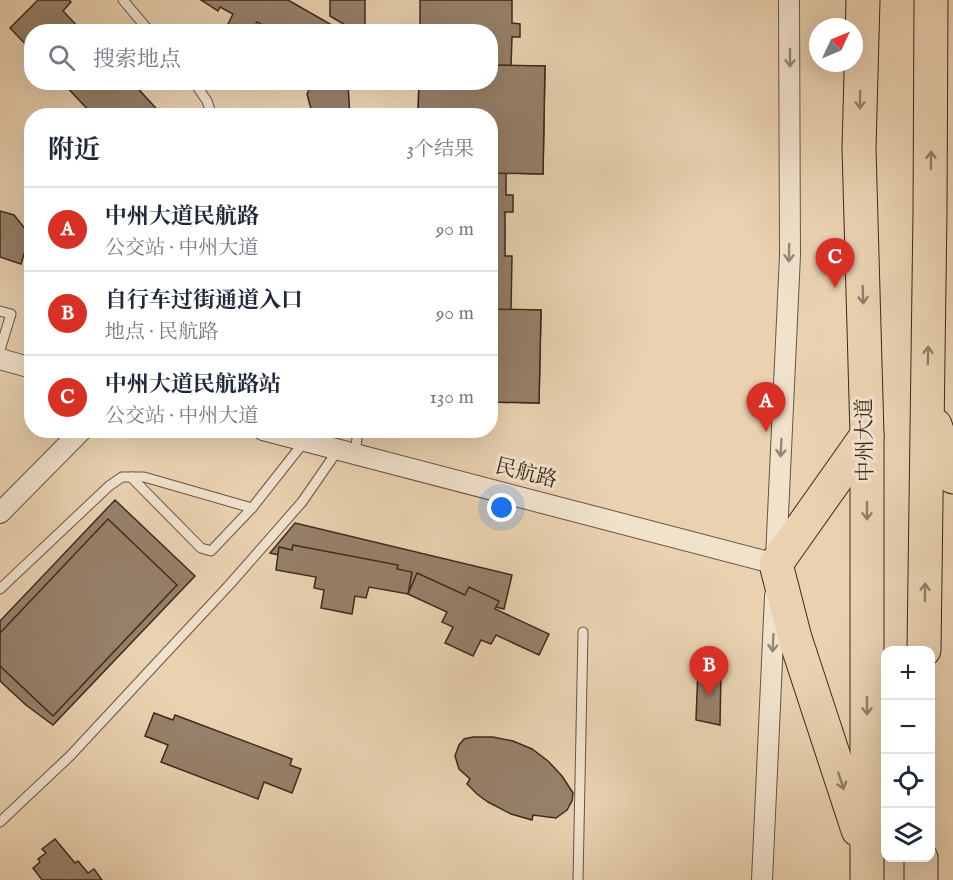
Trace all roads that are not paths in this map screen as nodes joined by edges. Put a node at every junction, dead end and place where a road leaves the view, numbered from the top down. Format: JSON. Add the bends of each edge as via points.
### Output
{"nodes":[{"id":1,"x":123,"y":0,"type":"edge"},
{"id":2,"x":789,"y":0,"type":"edge"},
{"id":3,"x":863,"y":0,"type":"edge"},
{"id":4,"x":931,"y":0,"type":"edge"},
{"id":5,"x":143,"y":24,"type":"edge"},
{"id":6,"x":199,"y":90,"type":"edge"},
{"id":7,"x":209,"y":108,"type":"edge"},
{"id":8,"x":0,"y":311,"type":"edge"},
{"id":9,"x":0,"y":350,"type":"edge"},
{"id":10,"x":0,"y":359,"type":"edge"},
{"id":11,"x":24,"y":366,"type":"edge"},
{"id":12,"x":928,"y":404,"type":"junction"},
{"id":13,"x":867,"y":435,"type":"junction"},
{"id":14,"x":74,"y":438,"type":"edge"},
{"id":15,"x":294,"y":438,"type":"edge"},
{"id":16,"x":354,"y":438,"type":"edge"},
{"id":17,"x":305,"y":441,"type":"junction"},
{"id":18,"x":347,"y":452,"type":"junction"},
{"id":19,"x":131,"y":477,"type":"junction"},
{"id":20,"x":953,"y":477,"type":"edge"},
{"id":21,"x":252,"y":508,"type":"junction"},
{"id":22,"x":0,"y":513,"type":"edge"},
{"id":23,"x":776,"y":564,"type":"junction"},
{"id":24,"x":0,"y":589,"type":"edge"},
{"id":25,"x":583,"y":632,"type":"dead end"},
{"id":26,"x":924,"y":646,"type":"edge"},
{"id":27,"x":0,"y":822,"type":"edge"},
{"id":28,"x":921,"y":862,"type":"edge"},
{"id":29,"x":866,"y":873,"type":"edge"},
{"id":30,"x":578,"y":880,"type":"edge"},
{"id":31,"x":762,"y":880,"type":"edge"},
{"id":32,"x":921,"y":880,"type":"edge"}],
"edges":[{"from":1,"to":5,"type":"lane"},
{"from":2,"to":23,"type":"street","one_way":true,"via":[[790,255]]},
{"from":3,"to":13,"type":"highway","name":"中州大道","one_way":true,"via":[[859,148]]},
{"from":12,"to":4,"type":"highway","one_way":true},
{"from":6,"to":7,"type":"lane"},
{"from":8,"to":9,"type":"lane","via":[[11,314]]},
{"from":10,"to":11,"type":"street"},
{"from":12,"to":20,"type":"highway"},
{"from":26,"to":12,"type":"highway","one_way":true},
{"from":13,"to":23,"type":"highway"},
{"from":13,"to":29,"type":"highway","name":"中州大道","one_way":true},
{"from":14,"to":22,"type":"street"},
{"from":15,"to":17,"type":"street","name":"民航路"},
{"from":16,"to":18,"type":"lane"},
{"from":17,"to":18,"type":"street","name":"民航路"},
{"from":17,"to":21,"type":"lane"},
{"from":18,"to":23,"type":"street","name":"民航路"},
{"from":18,"to":27,"type":"lane","via":[[70,756]]},
{"from":19,"to":21,"type":"lane","via":[[144,477]]},
{"from":19,"to":21,"type":"lane","via":[[201,548],[211,551]]},
{"from":19,"to":24,"type":"lane","via":[[122,477],[109,486]]},
{"from":23,"to":29,"type":"highway","one_way":true},
{"from":23,"to":31,"type":"street","one_way":true},
{"from":25,"to":30,"type":"lane"},
{"from":28,"to":32,"type":"highway"}]}
